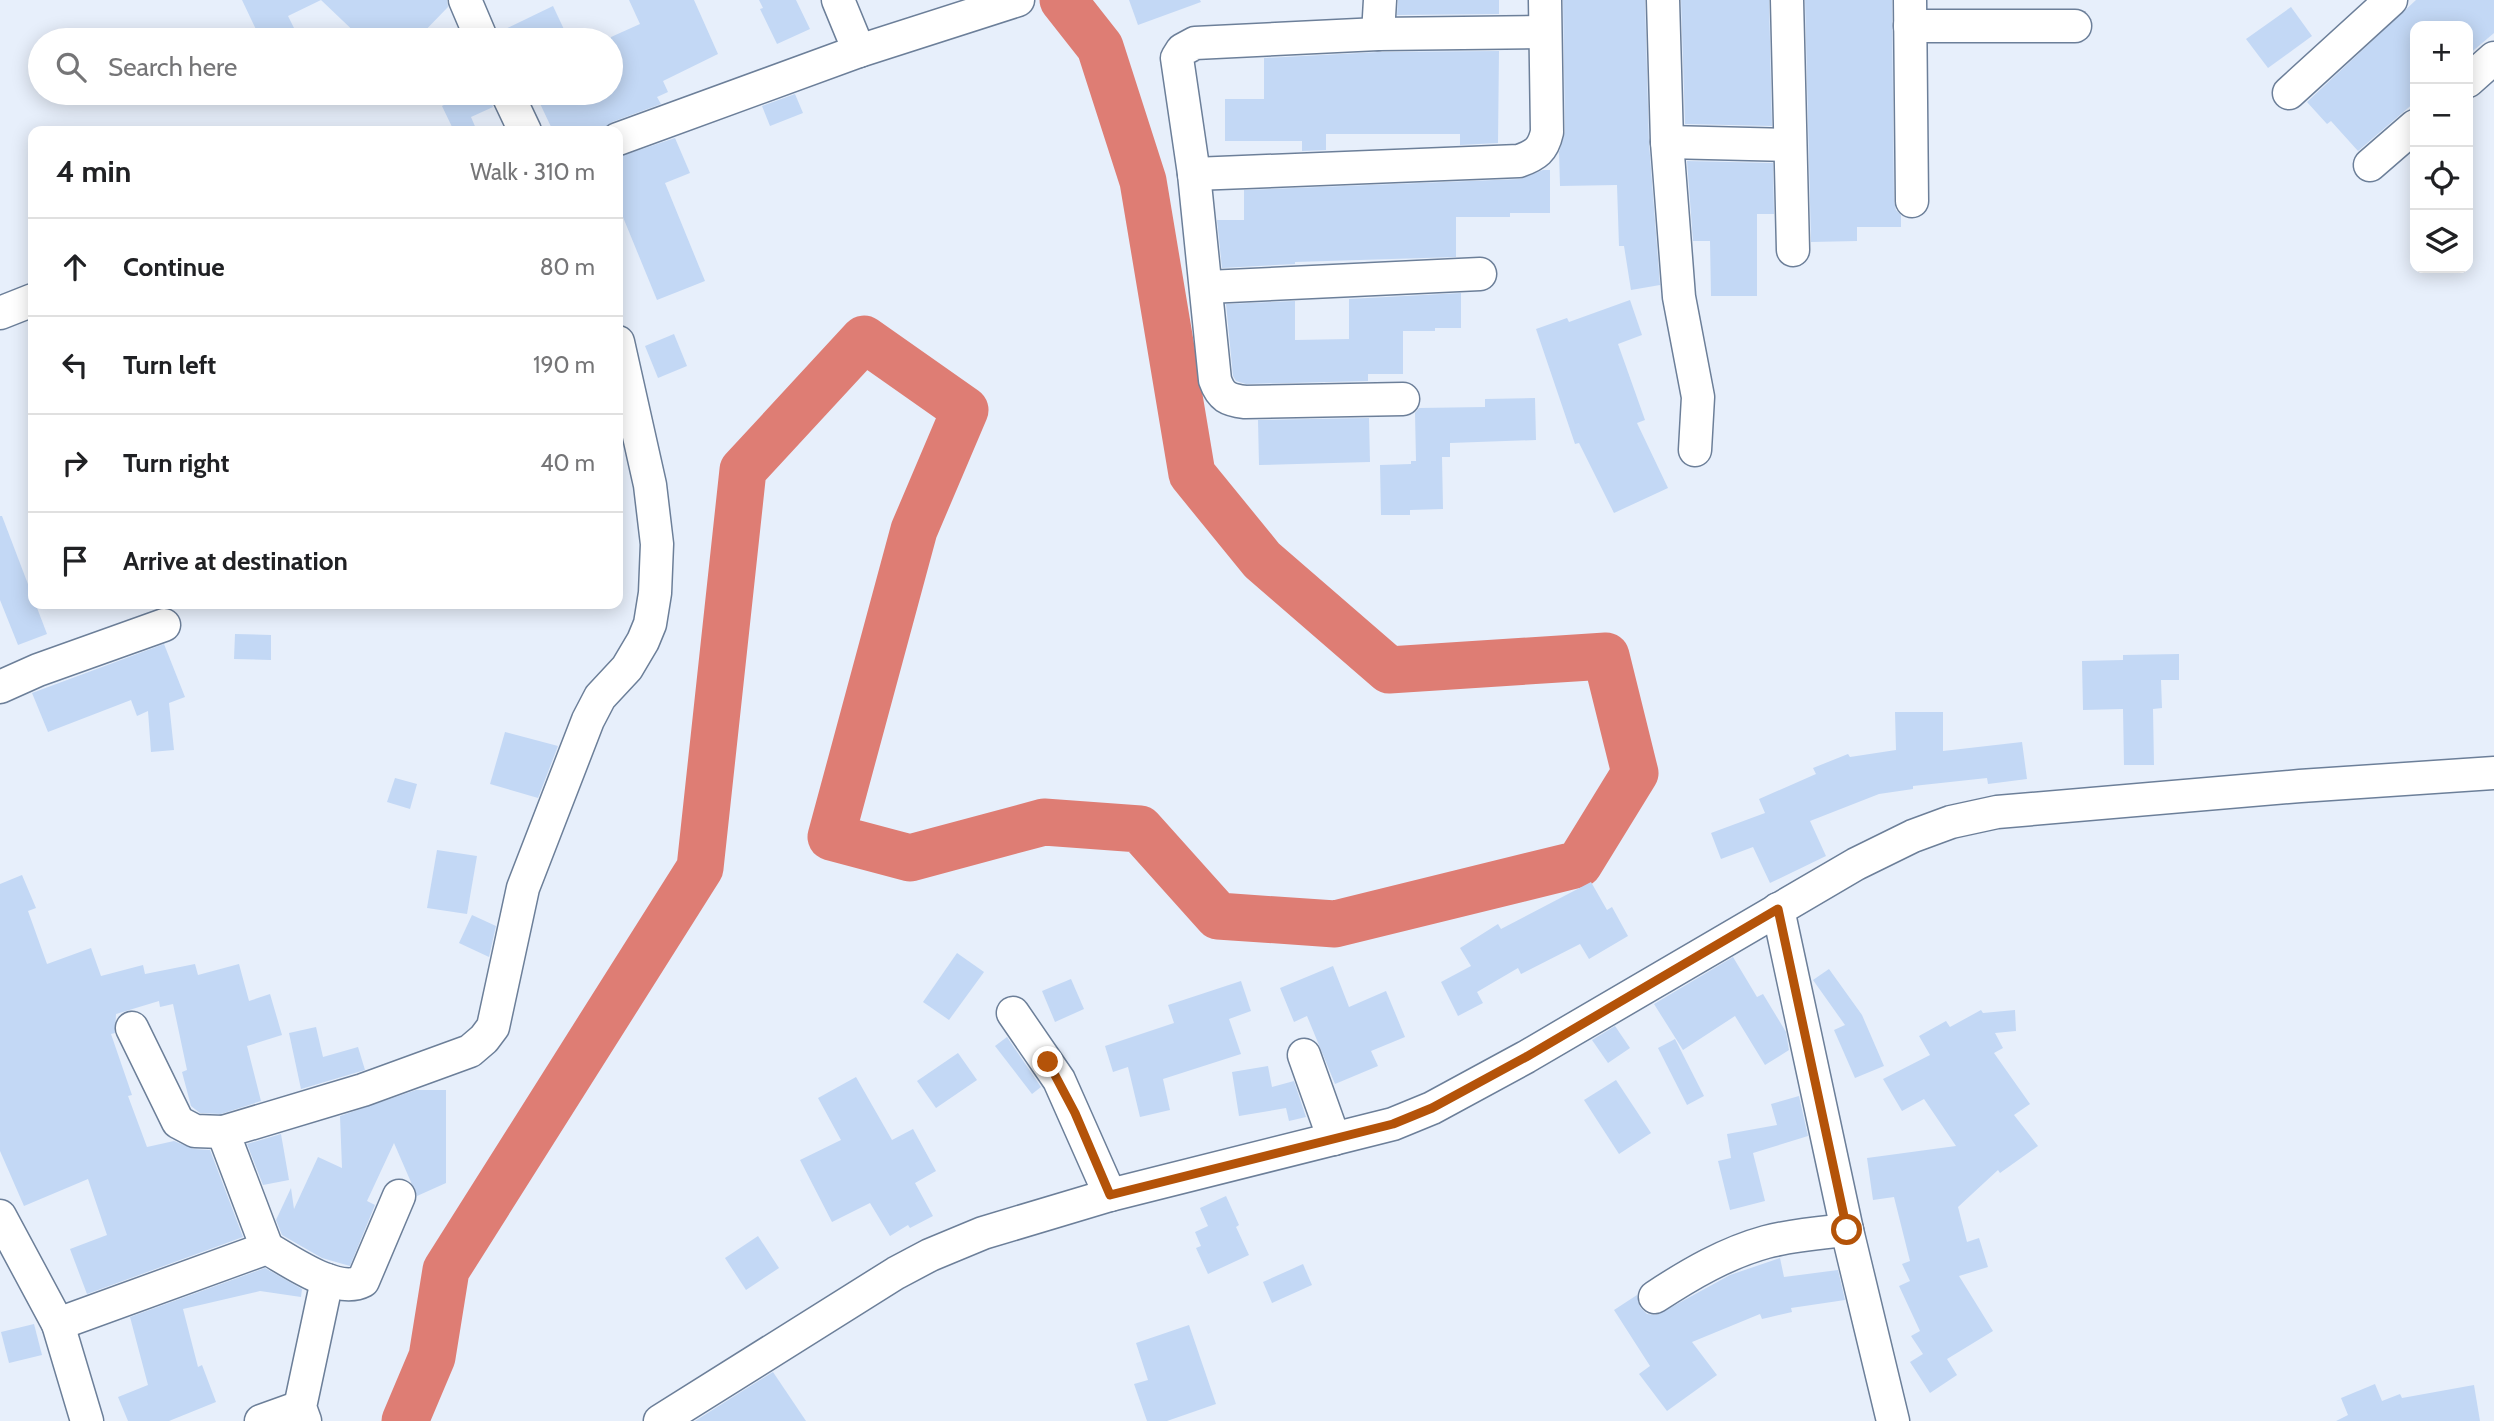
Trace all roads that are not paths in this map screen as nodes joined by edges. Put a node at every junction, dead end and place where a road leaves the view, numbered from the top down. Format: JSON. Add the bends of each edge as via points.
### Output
{"nodes":[{"id":1,"x":465,"y":0,"type":"edge"},
{"id":2,"x":838,"y":0,"type":"edge"},
{"id":3,"x":1018,"y":0,"type":"edge"},
{"id":4,"x":1380,"y":0,"type":"edge"},
{"id":5,"x":1545,"y":0,"type":"edge"},
{"id":6,"x":1663,"y":0,"type":"edge"},
{"id":7,"x":1787,"y":0,"type":"edge"},
{"id":8,"x":2391,"y":0,"type":"edge"},
{"id":9,"x":1910,"y":13,"type":"edge"},
{"id":10,"x":2076,"y":26,"type":"dead end"},
{"id":11,"x":477,"y":28,"type":"edge"},
{"id":12,"x":1544,"y":32,"type":"junction"},
{"id":13,"x":1378,"y":34,"type":"junction"},
{"id":14,"x":859,"y":51,"type":"junction"},
{"id":15,"x":2494,"y":58,"type":"edge"},
{"id":16,"x":2473,"y":77,"type":"edge"},
{"id":17,"x":2289,"y":93,"type":"dead end"},
{"id":18,"x":513,"y":105,"type":"edge"},
{"id":19,"x":523,"y":126,"type":"edge"},
{"id":20,"x":2410,"y":130,"type":"edge"},
{"id":21,"x":623,"y":137,"type":"edge"},
{"id":22,"x":1667,"y":142,"type":"junction"},
{"id":23,"x":1789,"y":145,"type":"junction"},
{"id":24,"x":2370,"y":165,"type":"dead end"},
{"id":25,"x":1194,"y":174,"type":"junction"},
{"id":26,"x":1912,"y":201,"type":"dead end"},
{"id":27,"x":1793,"y":250,"type":"dead end"},
{"id":28,"x":1480,"y":274,"type":"dead end"},
{"id":29,"x":1207,"y":287,"type":"junction"},
{"id":30,"x":28,"y":302,"type":"edge"},
{"id":31,"x":0,"y":313,"type":"edge"},
{"id":32,"x":623,"y":364,"type":"edge"},
{"id":33,"x":1402,"y":399,"type":"dead end"},
{"id":34,"x":1695,"y":450,"type":"dead end"},
{"id":35,"x":164,"y":625,"type":"dead end"},
{"id":36,"x":0,"y":687,"type":"edge"},
{"id":37,"x":2494,"y":773,"type":"edge"},
{"id":38,"x":1778,"y":909,"type":"junction"},
{"id":39,"x":1013,"y":1013,"type":"dead end"},
{"id":40,"x":132,"y":1028,"type":"dead end"},
{"id":41,"x":1304,"y":1055,"type":"dead end"},
{"id":42,"x":223,"y":1132,"type":"junction"},
{"id":43,"x":1334,"y":1139,"type":"junction"},
{"id":44,"x":1110,"y":1195,"type":"junction"},
{"id":45,"x":399,"y":1196,"type":"dead end"},
{"id":46,"x":0,"y":1216,"type":"edge"},
{"id":47,"x":1847,"y":1230,"type":"junction"},
{"id":48,"x":267,"y":1248,"type":"junction"},
{"id":49,"x":327,"y":1280,"type":"junction"},
{"id":50,"x":1655,"y":1297,"type":"dead end"},
{"id":51,"x":58,"y":1324,"type":"junction"},
{"id":52,"x":302,"y":1414,"type":"edge"},
{"id":53,"x":87,"y":1421,"type":"edge"},
{"id":54,"x":261,"y":1421,"type":"edge"},
{"id":55,"x":660,"y":1421,"type":"edge"},
{"id":56,"x":1893,"y":1421,"type":"edge"}],
"edges":[{"from":1,"to":11,"type":"street"},
{"from":2,"to":14,"type":"street"},
{"from":3,"to":14,"type":"street"},
{"from":4,"to":13,"type":"street"},
{"from":5,"to":12,"type":"street"},
{"from":6,"to":22,"type":"street"},
{"from":7,"to":23,"type":"street"},
{"from":8,"to":17,"type":"street"},
{"from":9,"to":10,"type":"street"},
{"from":9,"to":26,"type":"street"},
{"from":12,"to":13,"type":"street"},
{"from":12,"to":25,"type":"street","via":[[1547,132],[1544,147],[1534,156],[1519,161]]},
{"from":13,"to":25,"type":"street","via":[[1195,43],[1182,50],[1178,72]]},
{"from":14,"to":21,"type":"street"},
{"from":15,"to":16,"type":"street"},
{"from":18,"to":19,"type":"street"},
{"from":20,"to":24,"type":"street"},
{"from":22,"to":23,"type":"street"},
{"from":22,"to":34,"type":"street","via":[[1679,297],[1698,397]]},
{"from":23,"to":27,"type":"street"},
{"from":25,"to":29,"type":"street"},
{"from":28,"to":29,"type":"street"},
{"from":29,"to":33,"type":"street","via":[[1216,380],[1228,400]]},
{"from":30,"to":31,"type":"street"},
{"from":32,"to":42,"type":"street","via":[[650,485],[657,544],[650,624],[627,668],[600,697],[588,720],[523,888],[493,1027],[470,1051],[363,1090]]},
{"from":35,"to":36,"type":"street"},
{"from":37,"to":38,"type":"street","via":[[1997,812],[1913,836]]},
{"from":38,"to":43,"type":"street","via":[[1432,1108]]},
{"from":38,"to":47,"type":"street"},
{"from":39,"to":44,"type":"street","via":[[1059,1080]]},
{"from":40,"to":42,"type":"street","via":[[178,1122],[195,1131]]},
{"from":41,"to":43,"type":"street"},
{"from":42,"to":48,"type":"street"},
{"from":43,"to":44,"type":"street"},
{"from":44,"to":55,"type":"street","via":[[983,1233],[930,1255],[837,1308]]},
{"from":45,"to":49,"type":"street","via":[[363,1281],[344,1286]]},
{"from":46,"to":51,"type":"street"},
{"from":47,"to":50,"type":"street","via":[[1787,1237],[1746,1248]]},
{"from":47,"to":56,"type":"street"},
{"from":48,"to":49,"type":"street"},
{"from":48,"to":51,"type":"street"},
{"from":49,"to":52,"type":"street"},
{"from":51,"to":53,"type":"street"},
{"from":52,"to":54,"type":"street"}]}
